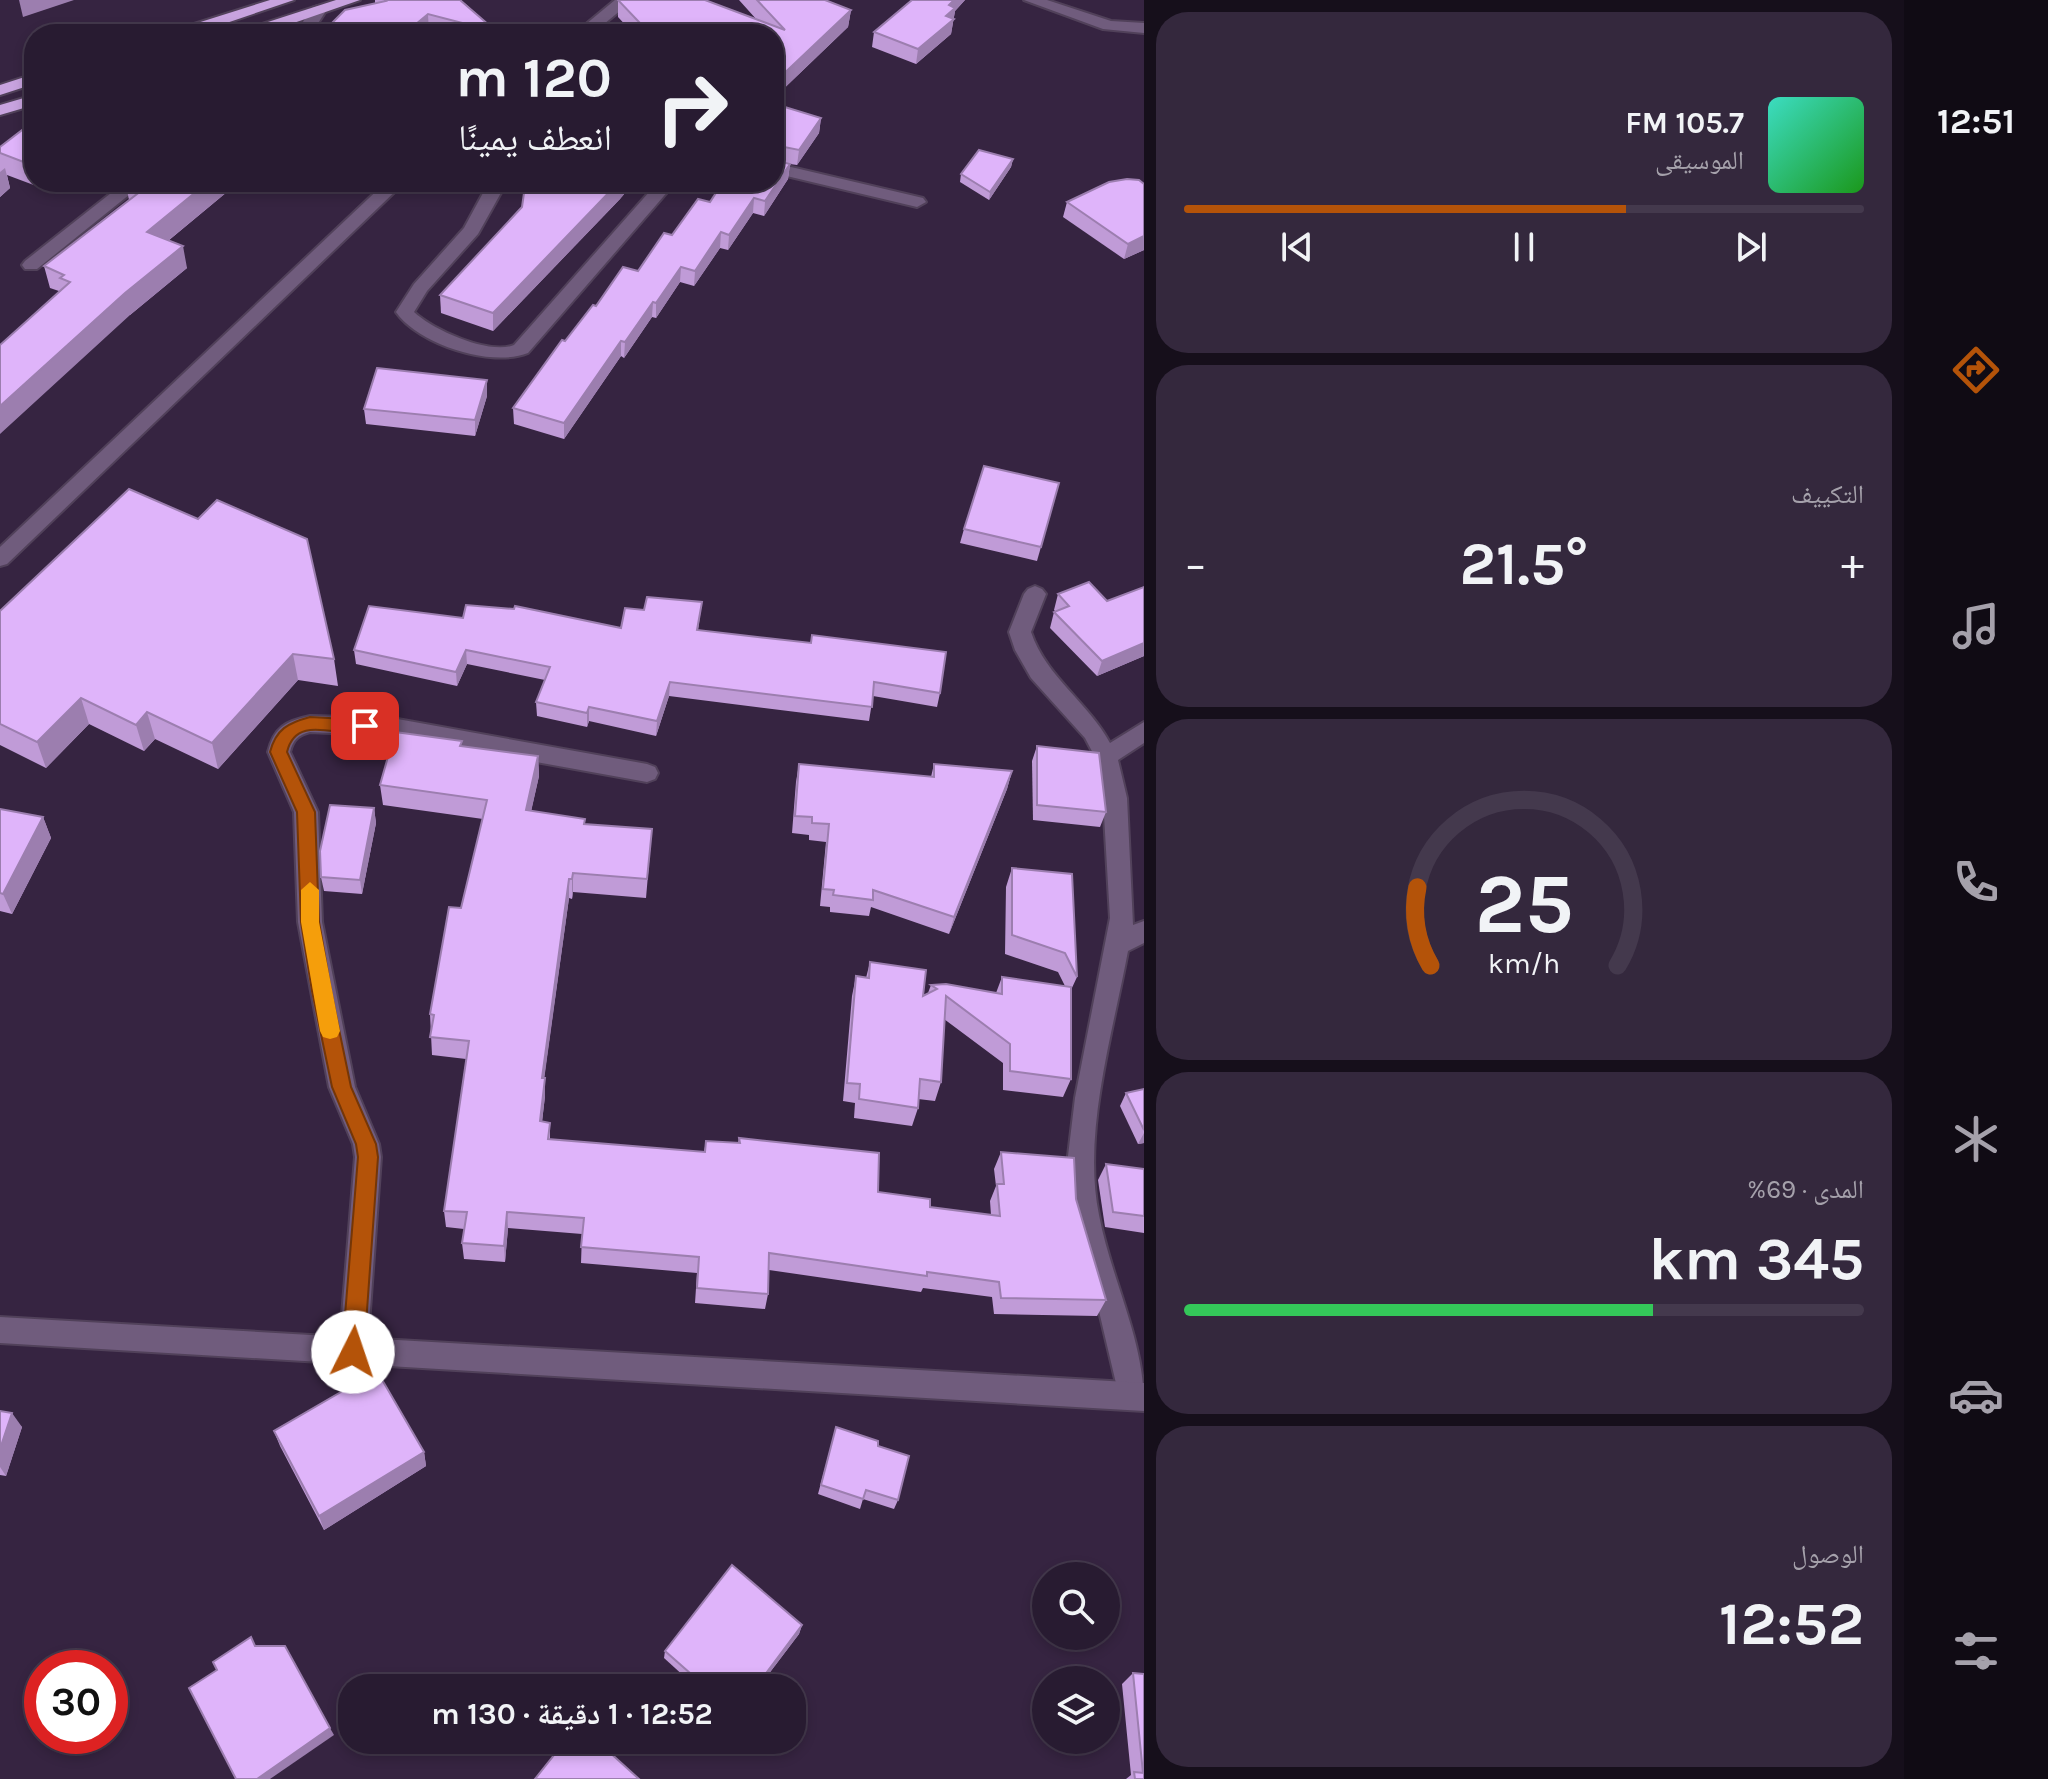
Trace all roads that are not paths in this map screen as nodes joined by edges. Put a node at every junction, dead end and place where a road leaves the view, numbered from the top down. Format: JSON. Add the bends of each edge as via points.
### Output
{"nodes":[{"id":1,"x":286,"y":0,"type":"edge"},
{"id":2,"x":352,"y":0,"type":"edge"},
{"id":3,"x":625,"y":0,"type":"edge"},
{"id":4,"x":1032,"y":0,"type":"edge"},
{"id":5,"x":318,"y":11,"type":"junction"},
{"id":6,"x":210,"y":24,"type":"edge"},
{"id":7,"x":277,"y":24,"type":"edge"},
{"id":8,"x":310,"y":24,"type":"edge"},
{"id":9,"x":595,"y":24,"type":"edge"},
{"id":10,"x":1144,"y":28,"type":"edge"},
{"id":11,"x":24,"y":82,"type":"edge"},
{"id":12,"x":0,"y":90,"type":"edge"},
{"id":13,"x":24,"y":103,"type":"edge"},
{"id":14,"x":0,"y":110,"type":"edge"},
{"id":15,"x":784,"y":170,"type":"edge"},
{"id":16,"x":123,"y":192,"type":"edge"},
{"id":17,"x":385,"y":192,"type":"edge"},
{"id":18,"x":493,"y":192,"type":"edge"},
{"id":19,"x":658,"y":192,"type":"edge"},
{"id":20,"x":917,"y":202,"type":"dead end"},
{"id":21,"x":31,"y":265,"type":"dead end"},
{"id":22,"x":0,"y":559,"type":"edge"},
{"id":23,"x":1035,"y":594,"type":"dead end"},
{"id":24,"x":1144,"y":731,"type":"edge"},
{"id":25,"x":1106,"y":757,"type":"junction"},
{"id":26,"x":647,"y":773,"type":"dead end"},
{"id":27,"x":1144,"y":931,"type":"edge"},
{"id":28,"x":1117,"y":945,"type":"junction"},
{"id":29,"x":0,"y":1330,"type":"edge"},
{"id":30,"x":353,"y":1352,"type":"junction"},
{"id":31,"x":1138,"y":1397,"type":"edge"}],
"edges":[{"from":1,"to":6,"type":"highway"},
{"from":2,"to":5,"type":"highway"},
{"from":3,"to":9,"type":"street"},
{"from":4,"to":10,"type":"street","via":[[1109,26]]},
{"from":5,"to":7,"type":"highway"},
{"from":5,"to":8,"type":"street"},
{"from":11,"to":12,"type":"highway"},
{"from":13,"to":14,"type":"highway"},
{"from":15,"to":20,"type":"street"},
{"from":16,"to":21,"type":"street"},
{"from":17,"to":22,"type":"street"},
{"from":18,"to":19,"type":"street","via":[[472,230],[405,312],[430,331],[500,354],[521,349]]},
{"from":23,"to":25,"type":"street","via":[[1020,632],[1026,650],[1093,732]]},
{"from":24,"to":25,"type":"street"},
{"from":25,"to":28,"type":"street","via":[[1121,861]]},
{"from":26,"to":30,"type":"street","via":[[392,727],[310,724],[293,728],[282,740],[279,752],[306,812],[310,922],[342,1087],[368,1157]]},
{"from":27,"to":28,"type":"street"},
{"from":28,"to":31,"type":"street","via":[[1081,1156],[1085,1215]]},
{"from":29,"to":30,"type":"street"},
{"from":30,"to":31,"type":"street"}]}
